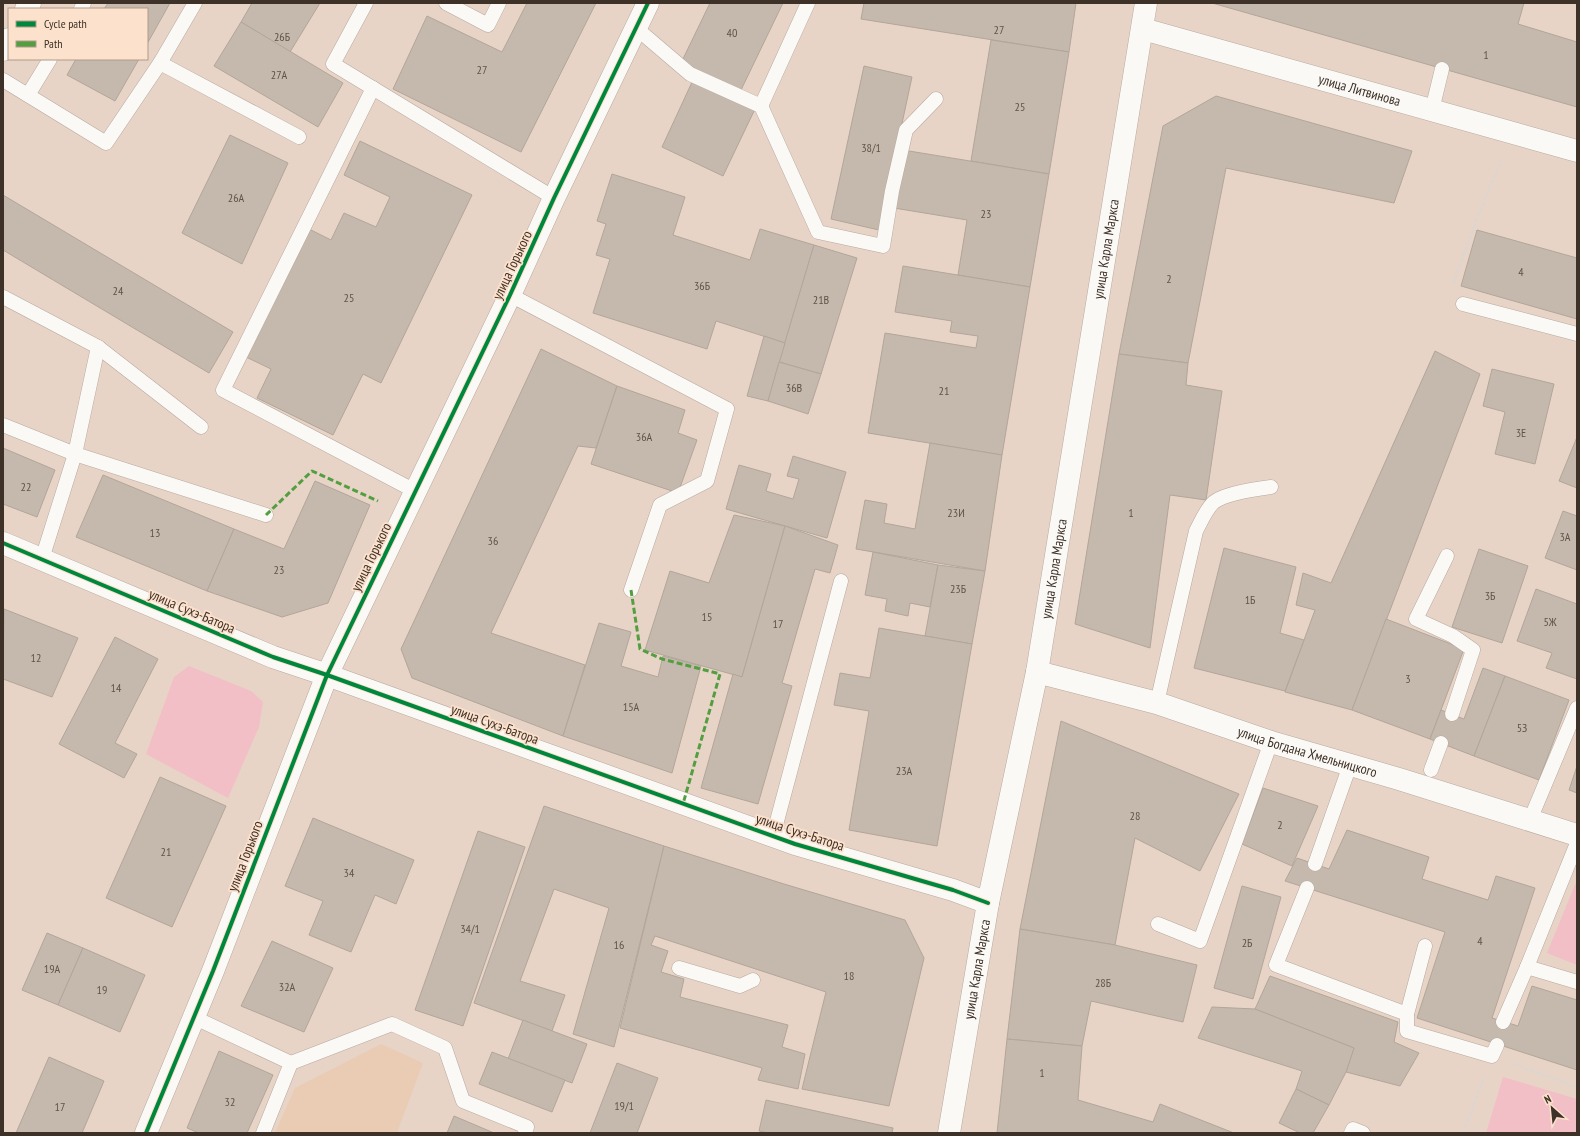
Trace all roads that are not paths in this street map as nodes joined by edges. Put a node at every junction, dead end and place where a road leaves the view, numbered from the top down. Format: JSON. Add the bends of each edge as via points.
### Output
{"nodes":[{"id":1,"x":195,"y":3,"type":"edge"},
{"id":2,"x":366,"y":3,"type":"edge"},
{"id":3,"x":446,"y":3,"type":"edge"},
{"id":4,"x":499,"y":3,"type":"edge"},
{"id":5,"x":648,"y":3,"type":"edge"},
{"id":6,"x":808,"y":3,"type":"edge"},
{"id":7,"x":1146,"y":3,"type":"edge"},
{"id":8,"x":636,"y":28,"type":"junction"},
{"id":9,"x":1143,"y":29,"type":"junction"},
{"id":10,"x":8,"y":41,"type":"edge"},
{"id":11,"x":3,"y":50,"type":"edge"},
{"id":12,"x":49,"y":60,"type":"edge"},
{"id":13,"x":160,"y":63,"type":"junction"},
{"id":14,"x":1442,"y":69,"type":"dead end"},
{"id":15,"x":3,"y":80,"type":"edge"},
{"id":16,"x":373,"y":88,"type":"junction"},
{"id":17,"x":28,"y":95,"type":"junction"},
{"id":18,"x":936,"y":99,"type":"dead end"},
{"id":19,"x":761,"y":106,"type":"junction"},
{"id":20,"x":1432,"y":110,"type":"junction"},
{"id":21,"x":299,"y":137,"type":"dead end"},
{"id":22,"x":1577,"y":151,"type":"edge"},
{"id":23,"x":554,"y":198,"type":"junction"},
{"id":24,"x":510,"y":295,"type":"junction"},
{"id":25,"x":3,"y":297,"type":"edge"},
{"id":26,"x":1464,"y":304,"type":"road end"},
{"id":27,"x":1577,"y":334,"type":"edge"},
{"id":28,"x":98,"y":347,"type":"junction"},
{"id":29,"x":3,"y":425,"type":"edge"},
{"id":30,"x":201,"y":427,"type":"dead end"},
{"id":31,"x":75,"y":454,"type":"junction"},
{"id":32,"x":1271,"y":487,"type":"dead end"},
{"id":33,"x":415,"y":491,"type":"junction"},
{"id":34,"x":266,"y":515,"type":"dead end"},
{"id":35,"x":3,"y":543,"type":"edge"},
{"id":36,"x":1447,"y":556,"type":"dead end"},
{"id":37,"x":42,"y":559,"type":"junction"},
{"id":38,"x":841,"y":581,"type":"dead end"},
{"id":39,"x":631,"y":590,"type":"dead end"},
{"id":40,"x":1037,"y":672,"type":"junction"},
{"id":41,"x":326,"y":675,"type":"junction"},
{"id":42,"x":1157,"y":703,"type":"junction"},
{"id":43,"x":1577,"y":708,"type":"edge"},
{"id":44,"x":1452,"y":714,"type":"dead end"},
{"id":45,"x":1271,"y":742,"type":"junction"},
{"id":46,"x":1441,"y":743,"type":"dead end"},
{"id":47,"x":1350,"y":764,"type":"junction"},
{"id":48,"x":1431,"y":770,"type":"dead end"},
{"id":49,"x":1530,"y":820,"type":"junction"},
{"id":50,"x":1577,"y":835,"type":"edge"},
{"id":51,"x":773,"y":836,"type":"junction"},
{"id":52,"x":1577,"y":844,"type":"edge"},
{"id":53,"x":1315,"y":864,"type":"dead end"},
{"id":54,"x":1307,"y":888,"type":"dead end"},
{"id":55,"x":988,"y":903,"type":"junction"},
{"id":56,"x":1158,"y":924,"type":"dead end"},
{"id":57,"x":1425,"y":946,"type":"dead end"},
{"id":58,"x":1528,"y":967,"type":"junction"},
{"id":59,"x":679,"y":968,"type":"dead end"},
{"id":60,"x":753,"y":980,"type":"dead end"},
{"id":61,"x":1577,"y":982,"type":"edge"},
{"id":62,"x":1407,"y":1014,"type":"junction"},
{"id":63,"x":193,"y":1017,"type":"junction"},
{"id":64,"x":1503,"y":1022,"type":"dead end"},
{"id":65,"x":1494,"y":1050,"type":"road end"},
{"id":66,"x":291,"y":1063,"type":"junction"},
{"id":67,"x":151,"y":1131,"type":"edge"},
{"id":68,"x":263,"y":1133,"type":"edge"},
{"id":69,"x":525,"y":1133,"type":"edge"},
{"id":70,"x":949,"y":1133,"type":"edge"},
{"id":71,"x":1352,"y":1133,"type":"edge"},
{"id":72,"x":1362,"y":1133,"type":"edge"}],
"edges":[{"from":1,"to":13,"type":"lane"},
{"from":2,"to":16,"type":"lane","via":[[333,64]]},
{"from":3,"to":4,"type":"lane","via":[[488,25]]},
{"from":5,"to":8,"type":"street","name":"улица Горького"},
{"from":6,"to":19,"type":"lane"},
{"from":7,"to":9,"type":"street","name":"улица Карла Маркса"},
{"from":8,"to":19,"type":"lane","via":[[690,74]]},
{"from":8,"to":23,"type":"street","name":"улица Горького"},
{"from":9,"to":20,"type":"street","name":"улица Литвинова"},
{"from":9,"to":40,"type":"street","name":"улица Карла Маркса"},
{"from":10,"to":11,"type":"street"},
{"from":12,"to":17,"type":"lane"},
{"from":13,"to":17,"type":"lane","via":[[106,143]]},
{"from":13,"to":21,"type":"lane"},
{"from":14,"to":20,"type":"lane"},
{"from":15,"to":17,"type":"lane"},
{"from":16,"to":23,"type":"lane"},
{"from":16,"to":33,"type":"lane","via":[[223,390]]},
{"from":18,"to":19,"type":"lane","via":[[906,130],[883,246],[818,232]]},
{"from":20,"to":22,"type":"street","name":"улица Литвинова"},
{"from":23,"to":24,"type":"street","name":"улица Горького"},
{"from":24,"to":33,"type":"street","name":"улица Горького"},
{"from":24,"to":39,"type":"lane","via":[[727,409],[707,481],[660,505]]},
{"from":25,"to":28,"type":"lane"},
{"from":26,"to":27,"type":"lane"},
{"from":28,"to":30,"type":"lane"},
{"from":28,"to":31,"type":"lane"},
{"from":29,"to":31,"type":"lane"},
{"from":31,"to":34,"type":"lane"},
{"from":31,"to":37,"type":"lane"},
{"from":32,"to":42,"type":"lane","via":[[1240,492],[1215,502],[1206,512],[1196,531]]},
{"from":33,"to":41,"type":"street","name":"улица Горького"},
{"from":35,"to":37,"type":"street","name":"улица Сухэ-Батора"},
{"from":36,"to":44,"type":"lane","via":[[1416,619],[1453,636],[1473,650]]},
{"from":37,"to":41,"type":"street","name":"улица Сухэ-Батора","via":[[273,657]]},
{"from":38,"to":51,"type":"lane"},
{"from":40,"to":42,"type":"street","name":"улица Богдана Хмельницкого"},
{"from":40,"to":55,"type":"street","name":"улица Карла Маркса"},
{"from":41,"to":51,"type":"street","name":"улица Сухэ-Батора"},
{"from":41,"to":63,"type":"street","name":"улица Горького"},
{"from":42,"to":45,"type":"street","name":"улица Богдана Хмельницкого"},
{"from":43,"to":49,"type":"lane"},
{"from":45,"to":47,"type":"street","name":"улица Богдана Хмельницкого"},
{"from":45,"to":56,"type":"lane","via":[[1200,941]]},
{"from":46,"to":48,"type":"lane"},
{"from":47,"to":49,"type":"street","name":"улица Богдана Хмельницкого"},
{"from":47,"to":53,"type":"lane"},
{"from":49,"to":50,"type":"street","name":"улица Богдана Хмельницкого"},
{"from":51,"to":55,"type":"street","name":"улица Сухэ-Батора","via":[[792,850],[953,890]]},
{"from":52,"to":58,"type":"lane"},
{"from":54,"to":62,"type":"lane","via":[[1276,965]]},
{"from":55,"to":70,"type":"street","name":"улица Карла Маркса"},
{"from":57,"to":62,"type":"lane"},
{"from":58,"to":61,"type":"lane"},
{"from":58,"to":64,"type":"lane"},
{"from":59,"to":60,"type":"lane","via":[[740,986]]},
{"from":62,"to":65,"type":"lane","via":[[1407,1030]]},
{"from":63,"to":66,"type":"lane"},
{"from":63,"to":67,"type":"street","name":"улица Горького"},
{"from":66,"to":68,"type":"lane"},
{"from":66,"to":69,"type":"lane","via":[[392,1024],[446,1048],[463,1101],[527,1127]]},
{"from":71,"to":72,"type":"lane","via":[[1353,1129]]}]}
